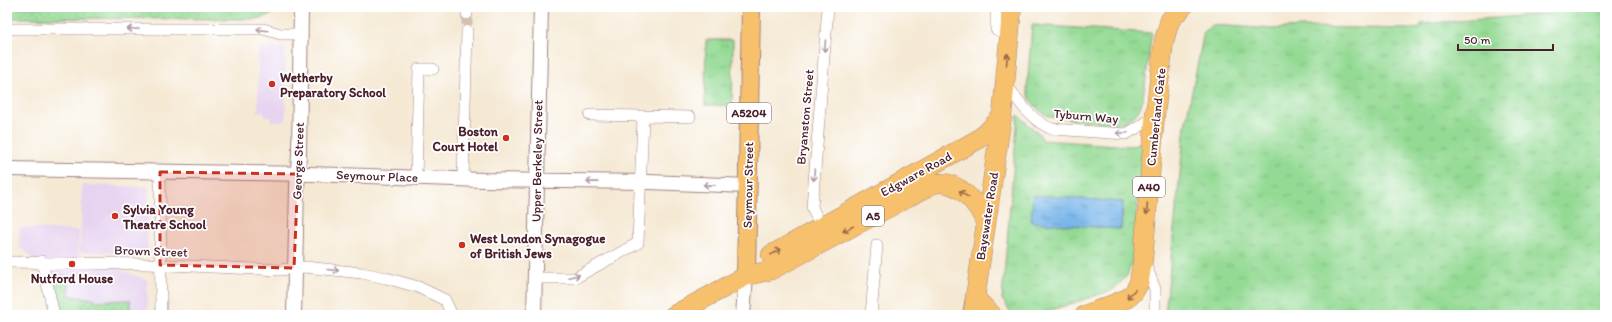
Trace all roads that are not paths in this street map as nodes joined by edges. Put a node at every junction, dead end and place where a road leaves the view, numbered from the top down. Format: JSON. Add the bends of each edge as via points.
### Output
{"nodes":[{"id":1,"x":301,"y":7,"type":"edge"},
{"id":2,"x":541,"y":7,"type":"edge"},
{"id":3,"x":751,"y":7,"type":"edge"},
{"id":4,"x":828,"y":7,"type":"edge"},
{"id":5,"x":996,"y":7,"type":"edge"},
{"id":6,"x":1012,"y":7,"type":"edge"},
{"id":7,"x":1183,"y":7,"type":"edge"},
{"id":8,"x":1166,"y":16,"type":"edge"},
{"id":9,"x":7,"y":29,"type":"edge"},
{"id":10,"x":467,"y":31,"type":"tunnel mouth"},
{"id":11,"x":301,"y":34,"type":"junction"},
{"id":12,"x":1010,"y":36,"type":"junction"},
{"id":13,"x":432,"y":69,"type":"dead end"},
{"id":14,"x":1005,"y":83,"type":"junction"},
{"id":15,"x":590,"y":115,"type":"dead end"},
{"id":16,"x":1155,"y":115,"type":"junction"},
{"id":17,"x":1002,"y":116,"type":"junction"},
{"id":18,"x":643,"y":117,"type":"junction"},
{"id":19,"x":690,"y":117,"type":"dead end"},
{"id":20,"x":7,"y":169,"type":"edge"},
{"id":21,"x":160,"y":172,"type":"junction"},
{"id":22,"x":298,"y":174,"type":"junction"},
{"id":23,"x":416,"y":178,"type":"junction"},
{"id":24,"x":463,"y":179,"type":"junction"},
{"id":25,"x":536,"y":181,"type":"junction"},
{"id":26,"x":642,"y":182,"type":"junction"},
{"id":27,"x":748,"y":186,"type":"junction"},
{"id":28,"x":986,"y":225,"type":"junction"},
{"id":29,"x":821,"y":228,"type":"junction"},
{"id":30,"x":878,"y":245,"type":"dead end"},
{"id":31,"x":1144,"y":259,"type":"junction"},
{"id":32,"x":42,"y":261,"type":"junction"},
{"id":33,"x":7,"y":262,"type":"edge"},
{"id":34,"x":160,"y":265,"type":"junction"},
{"id":35,"x":294,"y":268,"type":"junction"},
{"id":36,"x":746,"y":276,"type":"junction"},
{"id":37,"x":535,"y":278,"type":"junction"},
{"id":38,"x":974,"y":306,"type":"edge"},
{"id":39,"x":1098,"y":314,"type":"edge"},
{"id":40,"x":54,"y":315,"type":"edge"},
{"id":41,"x":161,"y":315,"type":"edge"},
{"id":42,"x":294,"y":315,"type":"edge"},
{"id":43,"x":452,"y":315,"type":"edge"},
{"id":44,"x":534,"y":315,"type":"edge"},
{"id":45,"x":674,"y":315,"type":"edge"},
{"id":46,"x":744,"y":315,"type":"edge"},
{"id":47,"x":871,"y":315,"type":"edge"},
{"id":48,"x":992,"y":315,"type":"edge"},
{"id":49,"x":1155,"y":315,"type":"edge"}],
"edges":[{"from":1,"to":11,"type":"street","name":"George Street"},
{"from":2,"to":25,"type":"street","name":"Upper Berkeley Street"},
{"from":3,"to":27,"type":"main road","name":"Seymour Street","number":"A5204"},
{"from":4,"to":29,"type":"street","name":"Bryanston Street","one_way":true,"via":[[812,207]]},
{"from":5,"to":12,"type":"street","via":[[996,29]]},
{"from":6,"to":12,"type":"highway","name":"Bayswater Road"},
{"from":7,"to":8,"type":"highway","via":[[1174,15]]},
{"from":8,"to":16,"type":"highway","name":"Cumberland Gate","number":"A40"},
{"from":11,"to":9,"type":"street","one_way":true,"via":[[281,34],[264,29]]},
{"from":10,"to":24,"type":"street"},
{"from":11,"to":22,"type":"street","name":"George Street"},
{"from":14,"to":12,"type":"highway","name":"Bayswater Road","one_way":true},
{"from":13,"to":23,"type":"street","via":[[419,69]]},
{"from":16,"to":14,"type":"street","name":"Tyburn Way","one_way":true,"via":[[1126,134],[1052,128],[1043,126],[1034,118]]},
{"from":14,"to":17,"type":"highway","name":"Bayswater Road"},
{"from":15,"to":18,"type":"street"},
{"from":16,"to":31,"type":"highway","name":"Cumberland Gate","number":"A40","one_way":true},
{"from":17,"to":28,"type":"highway","name":"Bayswater Road"},
{"from":17,"to":29,"type":"highway","name":"Edgware Road","number":"A5","via":[[977,140]]},
{"from":18,"to":19,"type":"street"},
{"from":18,"to":26,"type":"street"},
{"from":20,"to":21,"type":"street","name":"Seymour Place"},
{"from":21,"to":22,"type":"street","name":"Seymour Place"},
{"from":21,"to":34,"type":"street"},
{"from":22,"to":23,"type":"street","name":"Seymour Place"},
{"from":22,"to":35,"type":"street","name":"George Street"},
{"from":23,"to":24,"type":"street","name":"Seymour Place"},
{"from":24,"to":25,"type":"street","name":"Seymour Place"},
{"from":26,"to":25,"type":"street","name":"Seymour Place","one_way":true},
{"from":25,"to":37,"type":"street","name":"Upper Berkeley Street"},
{"from":27,"to":26,"type":"street","name":"Seymour Place","one_way":true},
{"from":37,"to":26,"type":"street","one_way":true,"via":[[575,278],[638,243]]},
{"from":27,"to":36,"type":"main road","name":"Seymour Street","number":"A5204"},
{"from":28,"to":36,"type":"highway","name":"Edgware Road","number":"A5","one_way":true,"via":[[971,199],[952,186],[936,183],[771,270]]},
{"from":28,"to":38,"type":"highway","name":"Bayswater Road"},
{"from":36,"to":29,"type":"highway","name":"Edgware Road","number":"A5","one_way":true,"via":[[765,258]]},
{"from":30,"to":47,"type":"street"},
{"from":31,"to":39,"type":"highway","name":"Cumberland Gate","number":"A40","one_way":true,"via":[[1139,283],[1131,295]]},
{"from":31,"to":49,"type":"street","via":[[1155,289]]},
{"from":32,"to":33,"type":"street","name":"Brown Street"},
{"from":32,"to":34,"type":"street","name":"Brown Street"},
{"from":32,"to":40,"type":"street"},
{"from":34,"to":35,"type":"street","name":"Brown Street"},
{"from":34,"to":41,"type":"street"},
{"from":35,"to":42,"type":"street","name":"George Street"},
{"from":35,"to":43,"type":"street","name":"Brown Street","one_way":true,"via":[[362,273],[418,287],[445,300]]},
{"from":36,"to":45,"type":"highway","name":"Edgware Road","number":"A5"},
{"from":36,"to":46,"type":"street","name":"Seymour Street"},
{"from":37,"to":44,"type":"street","name":"Upper Berkeley Street"},
{"from":38,"to":48,"type":"highway"}]}
